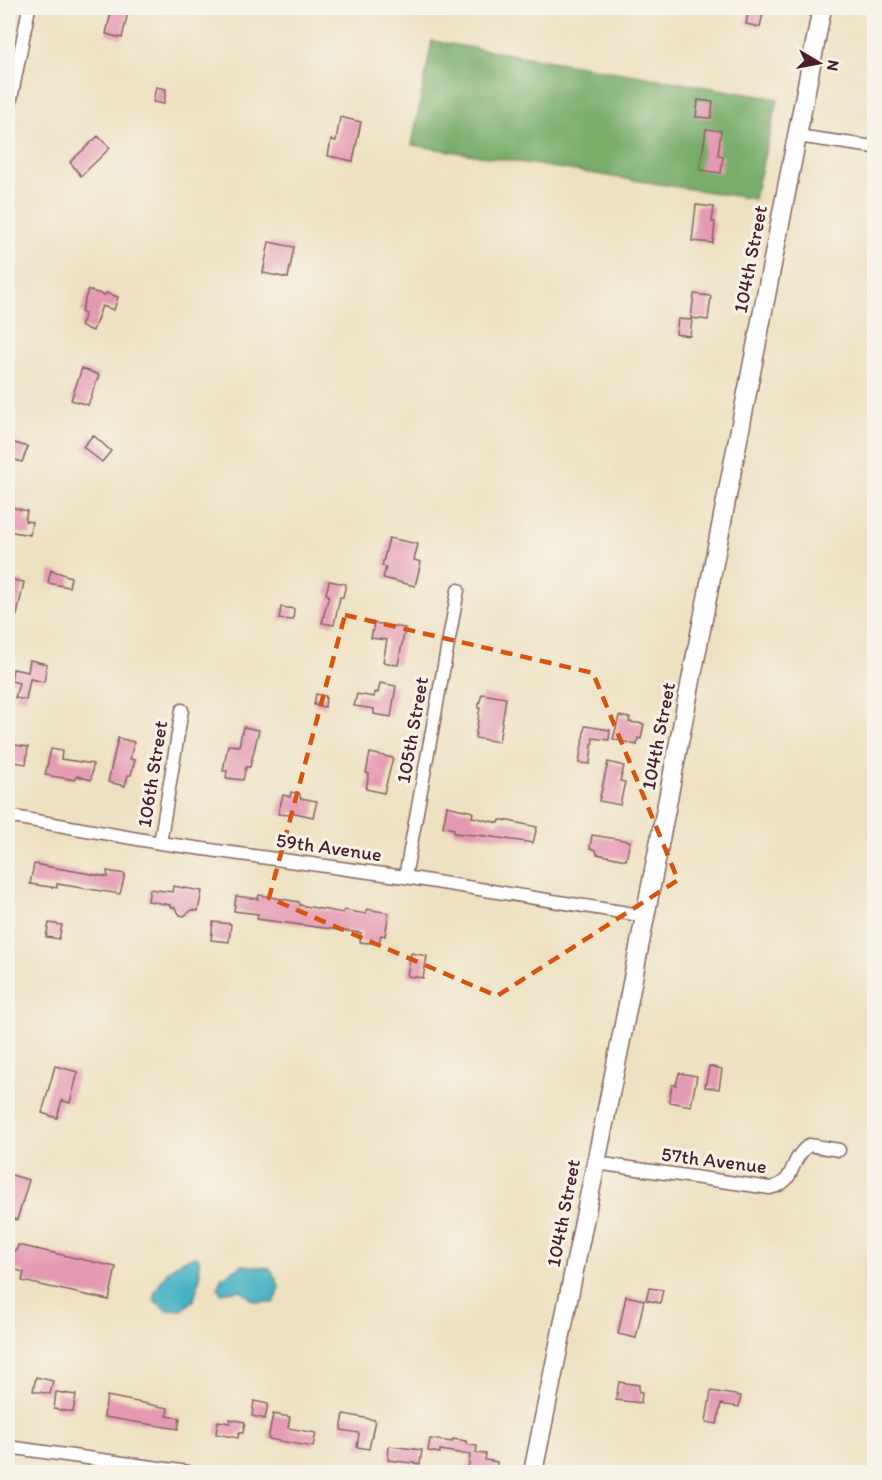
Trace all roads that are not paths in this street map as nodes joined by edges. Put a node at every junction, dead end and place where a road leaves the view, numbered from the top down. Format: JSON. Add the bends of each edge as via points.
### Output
{"nodes":[{"id":1,"x":29,"y":8,"type":"edge"},
{"id":2,"x":822,"y":8,"type":"edge"},
{"id":3,"x":8,"y":114,"type":"edge"},
{"id":4,"x":797,"y":136,"type":"junction"},
{"id":5,"x":874,"y":147,"type":"edge"},
{"id":6,"x":458,"y":590,"type":"dead end"},
{"id":7,"x":182,"y":710,"type":"dead end"},
{"id":8,"x":8,"y":816,"type":"edge"},
{"id":9,"x":160,"y":843,"type":"junction"},
{"id":10,"x":405,"y":877,"type":"junction"},
{"id":11,"x":646,"y":916,"type":"junction"},
{"id":12,"x":839,"y":1150,"type":"dead end"},
{"id":13,"x":596,"y":1163,"type":"junction"},
{"id":14,"x":8,"y":1447,"type":"edge"},
{"id":15,"x":188,"y":1473,"type":"edge"},
{"id":16,"x":533,"y":1473,"type":"edge"}],
"edges":[{"from":1,"to":3,"type":"street"},
{"from":2,"to":4,"type":"main road","name":"104th Street"},
{"from":4,"to":5,"type":"street"},
{"from":4,"to":11,"type":"main road","name":"104th Street"},
{"from":6,"to":10,"type":"street","name":"105th Street"},
{"from":7,"to":9,"type":"street","name":"106th Street"},
{"from":8,"to":9,"type":"street","name":"59th Avenue"},
{"from":9,"to":10,"type":"street","name":"59th Avenue"},
{"from":10,"to":11,"type":"street","name":"59th Avenue"},
{"from":11,"to":13,"type":"main road","name":"104th Street"},
{"from":12,"to":13,"type":"street","name":"57th Avenue","via":[[809,1145],[799,1152],[788,1179],[770,1188]]},
{"from":13,"to":16,"type":"main road","name":"104th Street"},
{"from":14,"to":15,"type":"street"}]}
